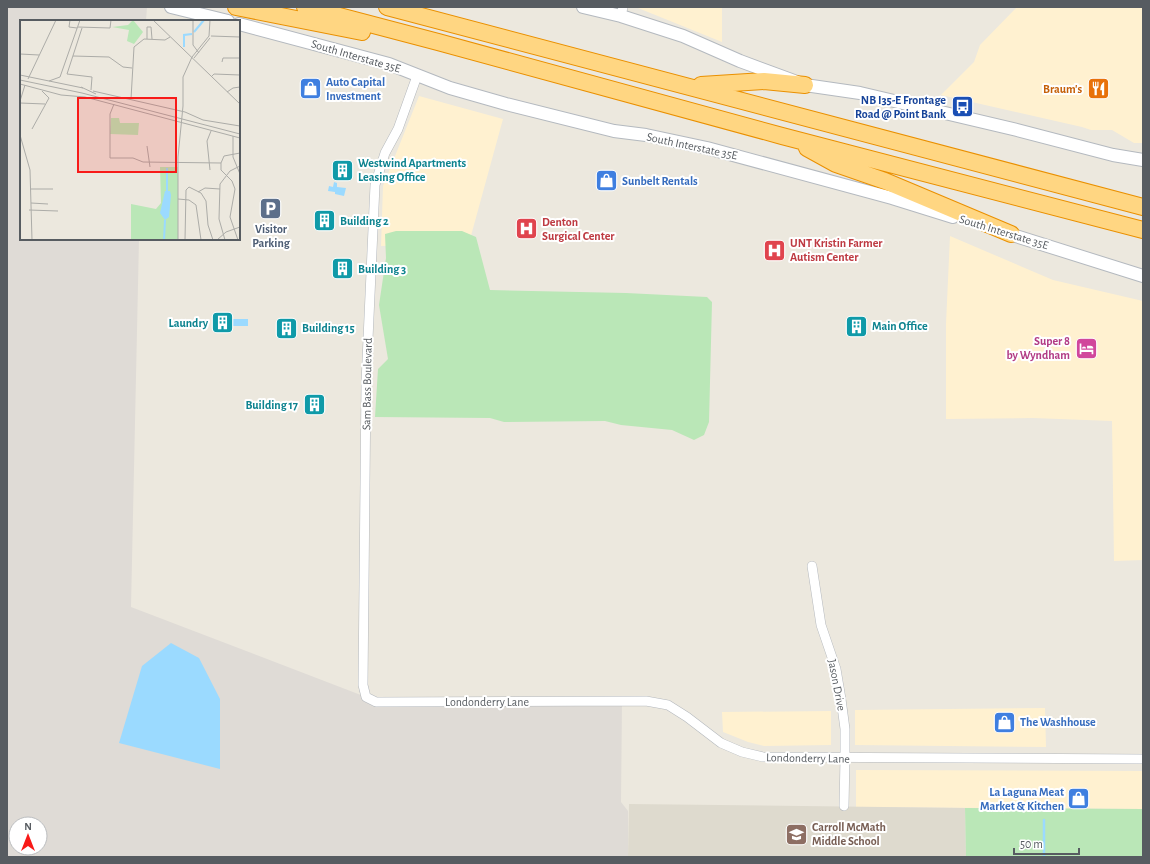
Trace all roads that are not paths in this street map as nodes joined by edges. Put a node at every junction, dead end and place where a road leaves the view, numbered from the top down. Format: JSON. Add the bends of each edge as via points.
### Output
{"nodes":[{"id":1,"x":171,"y":7,"type":"edge"},
{"id":2,"x":236,"y":7,"type":"edge"},
{"id":3,"x":306,"y":7,"type":"edge"},
{"id":4,"x":387,"y":7,"type":"edge"},
{"id":5,"x":583,"y":7,"type":"edge"},
{"id":6,"x":622,"y":11,"type":"edge"},
{"id":7,"x":224,"y":20,"type":"edge"},
{"id":8,"x":240,"y":24,"type":"edge"},
{"id":9,"x":438,"y":42,"type":"junction"},
{"id":10,"x":417,"y":76,"type":"junction"},
{"id":11,"x":805,"y":84,"type":"junction"},
{"id":12,"x":690,"y":86,"type":"junction"},
{"id":13,"x":782,"y":136,"type":"junction"},
{"id":14,"x":1143,"y":160,"type":"edge"},
{"id":15,"x":1143,"y":207,"type":"edge"},
{"id":16,"x":1143,"y":230,"type":"edge"},
{"id":17,"x":1011,"y":234,"type":"junction"},
{"id":18,"x":1143,"y":276,"type":"edge"},
{"id":19,"x":812,"y":566,"type":"dead end"},
{"id":20,"x":370,"y":698,"type":"joint"},
{"id":21,"x":845,"y":758,"type":"junction"},
{"id":22,"x":1143,"y":759,"type":"edge"},
{"id":23,"x":844,"y":806,"type":"dead end"}],
"edges":[{"from":1,"to":7,"type":"main road"},
{"from":2,"to":9,"type":"highway","via":[[370,34]]},
{"from":3,"to":9,"type":"highway"},
{"from":4,"to":12,"type":"highway"},
{"from":5,"to":6,"type":"main road"},
{"from":6,"to":11,"type":"main road","via":[[740,61]]},
{"from":8,"to":10,"type":"main road","name":"South Interstate 35E","via":[[389,64]]},
{"from":9,"to":13,"type":"highway"},
{"from":10,"to":17,"type":"main road","name":"South Interstate 35E","via":[[506,104],[614,131],[734,155]]},
{"from":10,"to":20,"type":"street","name":"Sam Bass Boulevard","via":[[375,185],[366,383],[364,532],[363,685],[366,697]]},
{"from":11,"to":12,"type":"highway","via":[[764,81]]},
{"from":11,"to":14,"type":"main road","via":[[860,93],[1113,155]]},
{"from":12,"to":15,"type":"highway"},
{"from":13,"to":16,"type":"highway"},
{"from":13,"to":17,"type":"highway","via":[[836,164],[885,181]]},
{"from":17,"to":18,"type":"main road","name":"South Interstate 35E"},
{"from":19,"to":21,"type":"street","name":"Jason Drive","via":[[821,625],[836,669],[840,691],[845,729]]},
{"from":20,"to":21,"type":"street","name":"Londonderry Lane","via":[[376,702],[646,701],[668,705],[721,743],[742,752],[763,757]]},
{"from":21,"to":22,"type":"street","name":"Londonderry Lane"},
{"from":21,"to":23,"type":"street","name":"Jason Drive"}]}
